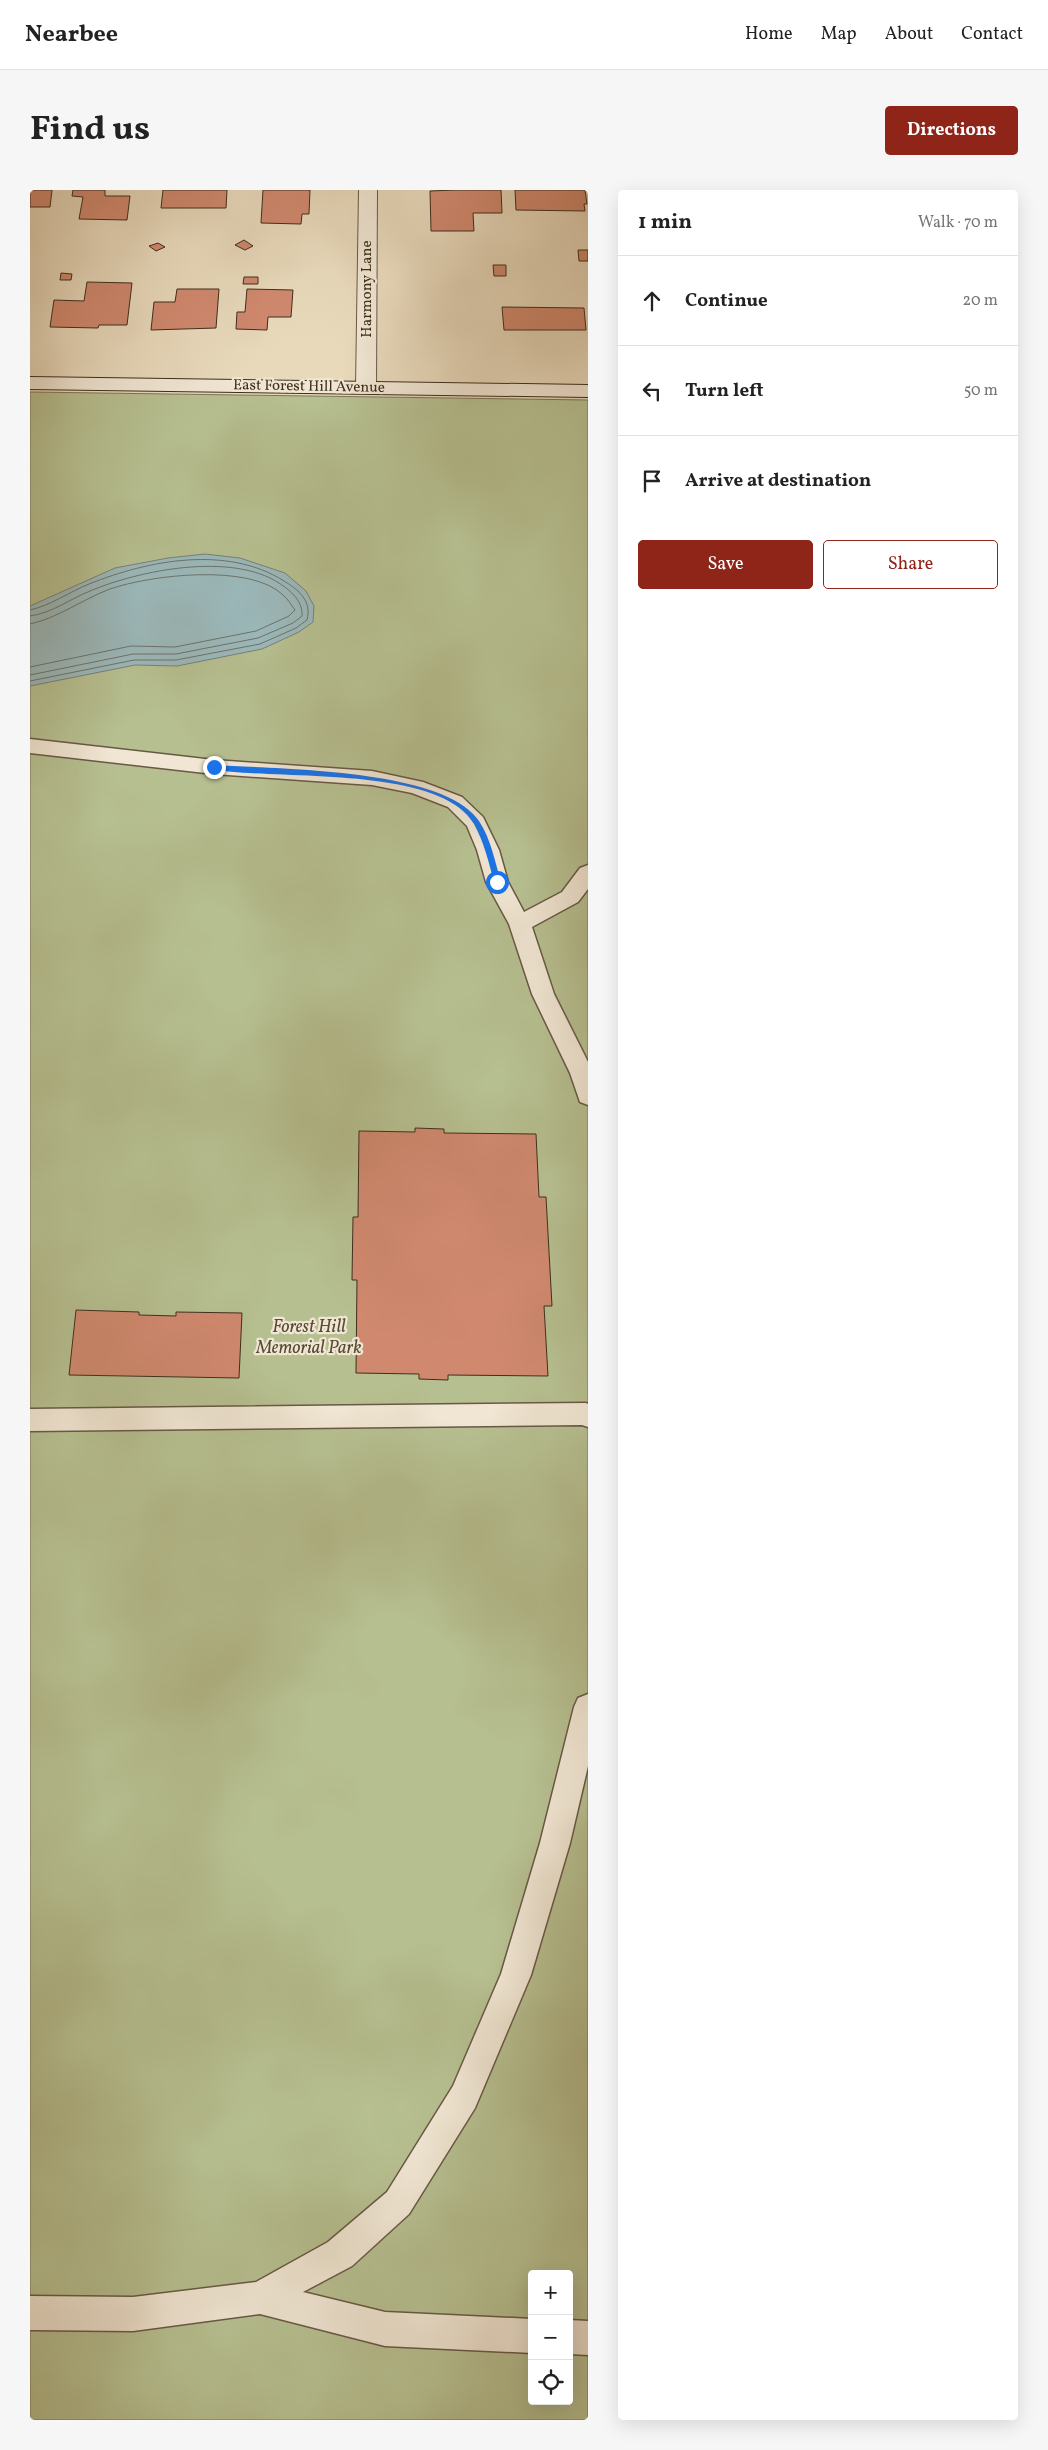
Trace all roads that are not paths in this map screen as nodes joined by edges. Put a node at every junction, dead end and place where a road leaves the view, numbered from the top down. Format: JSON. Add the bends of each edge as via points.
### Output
{"nodes":[{"id":1,"x":368,"y":190,"type":"edge"},
{"id":2,"x":30,"y":382,"type":"edge"},
{"id":3,"x":366,"y":387,"type":"junction"},
{"id":4,"x":588,"y":391,"type":"edge"},
{"id":5,"x":30,"y":746,"type":"edge"},
{"id":6,"x":588,"y":873,"type":"edge"},
{"id":7,"x":520,"y":924,"type":"junction"},
{"id":8,"x":588,"y":1096,"type":"edge"},
{"id":9,"x":587,"y":1413,"type":"edge"},
{"id":10,"x":30,"y":1420,"type":"edge"},
{"id":11,"x":588,"y":1707,"type":"edge"},
{"id":12,"x":260,"y":2298,"type":"junction"},
{"id":13,"x":30,"y":2312,"type":"edge"},
{"id":14,"x":528,"y":2336,"type":"edge"},
{"id":15,"x":573,"y":2337,"type":"edge"},
{"id":16,"x":588,"y":2338,"type":"edge"}],
"edges":[{"from":1,"to":3,"type":"street","name":"Harmony Lane"},
{"from":2,"to":3,"type":"street","name":"East Forest Hill Avenue"},
{"from":3,"to":4,"type":"street","name":"East Forest Hill Avenue"},
{"from":5,"to":7,"type":"lane","via":[[214,767],[372,778],[416,787],[455,802],[476,822],[497,882]]},
{"from":6,"to":7,"type":"lane","via":[[570,897]]},
{"from":7,"to":8,"type":"lane","via":[[543,994],[582,1073]]},
{"from":9,"to":10,"type":"lane"},
{"from":11,"to":12,"type":"lane","via":[[555,1843],[516,1975],[464,2097],[398,2203],[340,2254]]},
{"from":12,"to":13,"type":"lane","via":[[133,2314]]},
{"from":12,"to":14,"type":"lane","via":[[385,2329]]},
{"from":15,"to":16,"type":"lane"}]}
